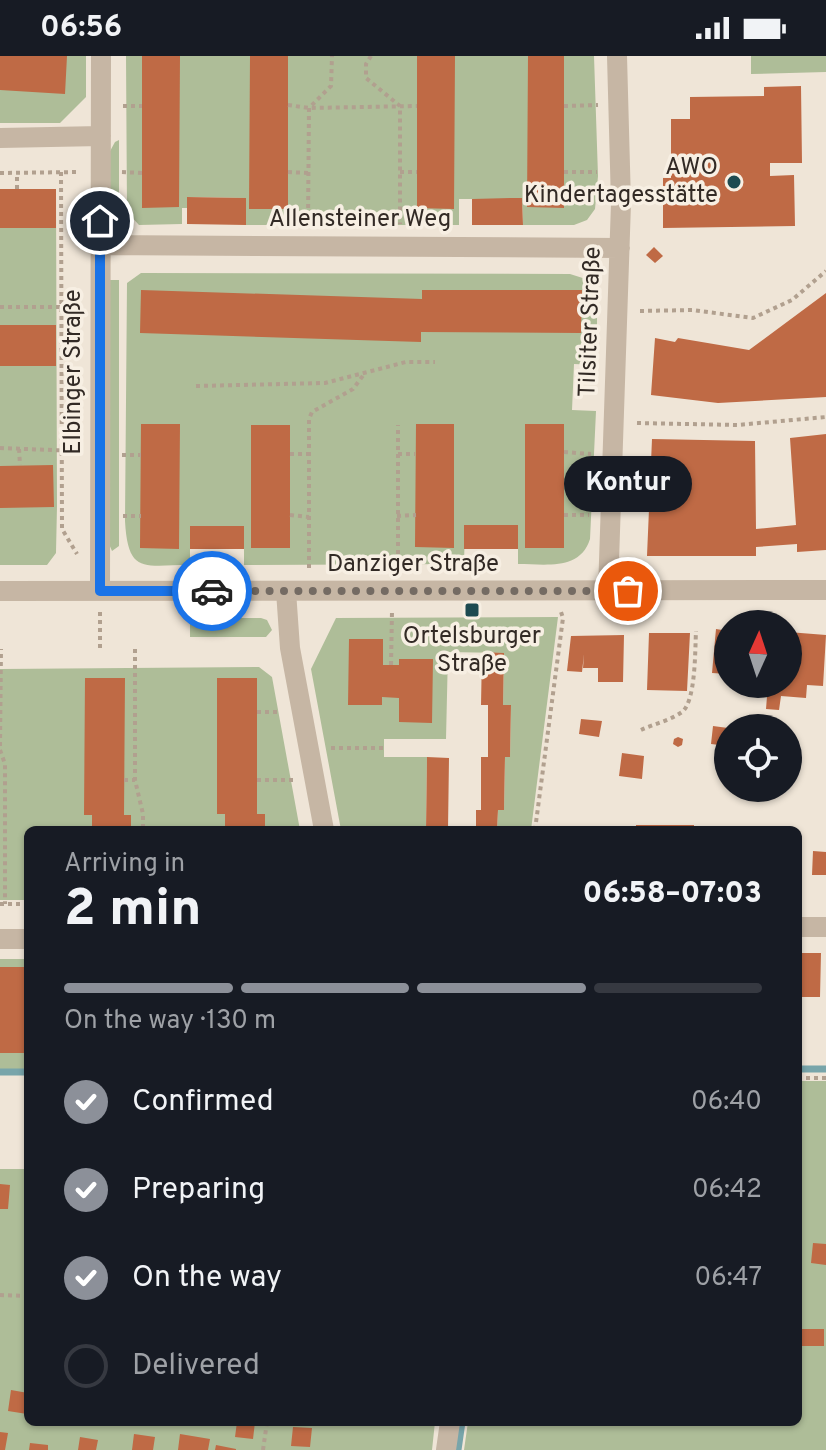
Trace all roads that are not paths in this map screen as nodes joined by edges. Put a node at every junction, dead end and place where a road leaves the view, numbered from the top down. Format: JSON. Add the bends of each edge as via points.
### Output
{"nodes":[{"id":1,"x":101,"y":56,"type":"edge"},
{"id":2,"x":617,"y":56,"type":"edge"},
{"id":3,"x":101,"y":136,"type":"junction"},
{"id":4,"x":0,"y":138,"type":"edge"},
{"id":5,"x":100,"y":245,"type":"junction"},
{"id":6,"x":620,"y":248,"type":"junction"},
{"id":7,"x":826,"y":590,"type":"edge"},
{"id":8,"x":0,"y":591,"type":"edge"},
{"id":9,"x":100,"y":591,"type":"junction"},
{"id":10,"x":286,"y":591,"type":"junction"},
{"id":11,"x":608,"y":591,"type":"junction"},
{"id":12,"x":323,"y":826,"type":"edge"},
{"id":13,"x":802,"y":927,"type":"edge"},
{"id":14,"x":826,"y":927,"type":"edge"},
{"id":15,"x":0,"y":939,"type":"edge"},
{"id":16,"x":24,"y":939,"type":"edge"},
{"id":17,"x":449,"y":1426,"type":"edge"},
{"id":18,"x":446,"y":1450,"type":"edge"}],
"edges":[{"from":1,"to":3,"type":"street","name":"Elbinger Straße"},
{"from":2,"to":6,"type":"street","name":"Tilsiter Straße"},
{"from":3,"to":4,"type":"street"},
{"from":3,"to":5,"type":"street","name":"Elbinger Straße"},
{"from":5,"to":6,"type":"street","name":"Allensteiner Weg"},
{"from":5,"to":9,"type":"street","name":"Elbinger Straße"},
{"from":6,"to":11,"type":"street","name":"Tilsiter Straße"},
{"from":7,"to":11,"type":"street","name":"Danziger Straße"},
{"from":8,"to":9,"type":"street","name":"Danziger Straße"},
{"from":9,"to":10,"type":"street","name":"Danziger Straße"},
{"from":10,"to":11,"type":"street","name":"Danziger Straße"},
{"from":10,"to":12,"type":"street","via":[[290,648]]},
{"from":13,"to":14,"type":"street"},
{"from":15,"to":16,"type":"street"},
{"from":17,"to":18,"type":"street"}]}
